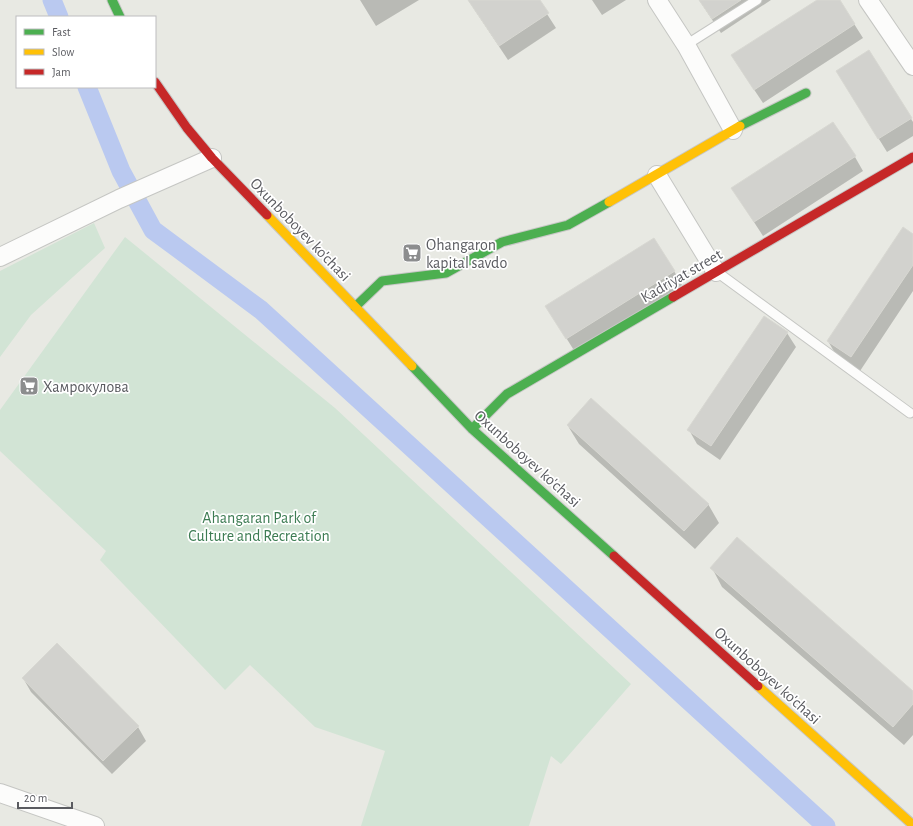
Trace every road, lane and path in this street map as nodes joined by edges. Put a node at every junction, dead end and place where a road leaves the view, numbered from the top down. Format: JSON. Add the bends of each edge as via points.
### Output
{"nodes":[{"id":1,"x":112,"y":0,"type":"edge"},
{"id":2,"x":657,"y":0,"type":"edge"},
{"id":3,"x":757,"y":0,"type":"edge"},
{"id":4,"x":868,"y":0,"type":"edge"},
{"id":5,"x":120,"y":16,"type":"edge"},
{"id":6,"x":686,"y":45,"type":"junction"},
{"id":7,"x":913,"y":66,"type":"edge"},
{"id":8,"x":156,"y":83,"type":"edge"},
{"id":9,"x":806,"y":93,"type":"dead end"},
{"id":10,"x":733,"y":130,"type":"junction"},
{"id":11,"x":913,"y":157,"type":"edge"},
{"id":12,"x":212,"y":158,"type":"junction"},
{"id":13,"x":658,"y":175,"type":"junction"},
{"id":14,"x":0,"y":257,"type":"edge"},
{"id":15,"x":716,"y":272,"type":"junction"},
{"id":16,"x":355,"y":307,"type":"junction"},
{"id":17,"x":910,"y":413,"type":"dead end"},
{"id":18,"x":472,"y":429,"type":"junction"},
{"id":19,"x":0,"y":793,"type":"edge"},
{"id":20,"x":913,"y":825,"type":"edge"},
{"id":21,"x":95,"y":826,"type":"edge"}],
"edges":[{"from":1,"to":5,"type":"main road"},
{"from":2,"to":6,"type":"street"},
{"from":3,"to":6,"type":"lane"},
{"from":4,"to":7,"type":"street"},
{"from":6,"to":10,"type":"street"},
{"from":8,"to":12,"type":"main road","name":"Oxunboboyev ko'chasi"},
{"from":9,"to":10,"type":"main road"},
{"from":10,"to":13,"type":"main road"},
{"from":11,"to":15,"type":"main road","name":"Kadriyat street"},
{"from":12,"to":14,"type":"street","via":[[119,199]]},
{"from":12,"to":16,"type":"main road","name":"Oxunboboyev ko'chasi"},
{"from":13,"to":15,"type":"street"},
{"from":13,"to":16,"type":"main road","via":[[568,225],[502,242],[446,273],[382,281]]},
{"from":15,"to":17,"type":"lane"},
{"from":15,"to":18,"type":"main road","name":"Kadriyat street","via":[[507,394]]},
{"from":16,"to":18,"type":"main road","name":"Oxunboboyev ko'chasi"},
{"from":18,"to":20,"type":"main road","name":"Oxunboboyev ko'chasi"},
{"from":19,"to":21,"type":"street"}]}
